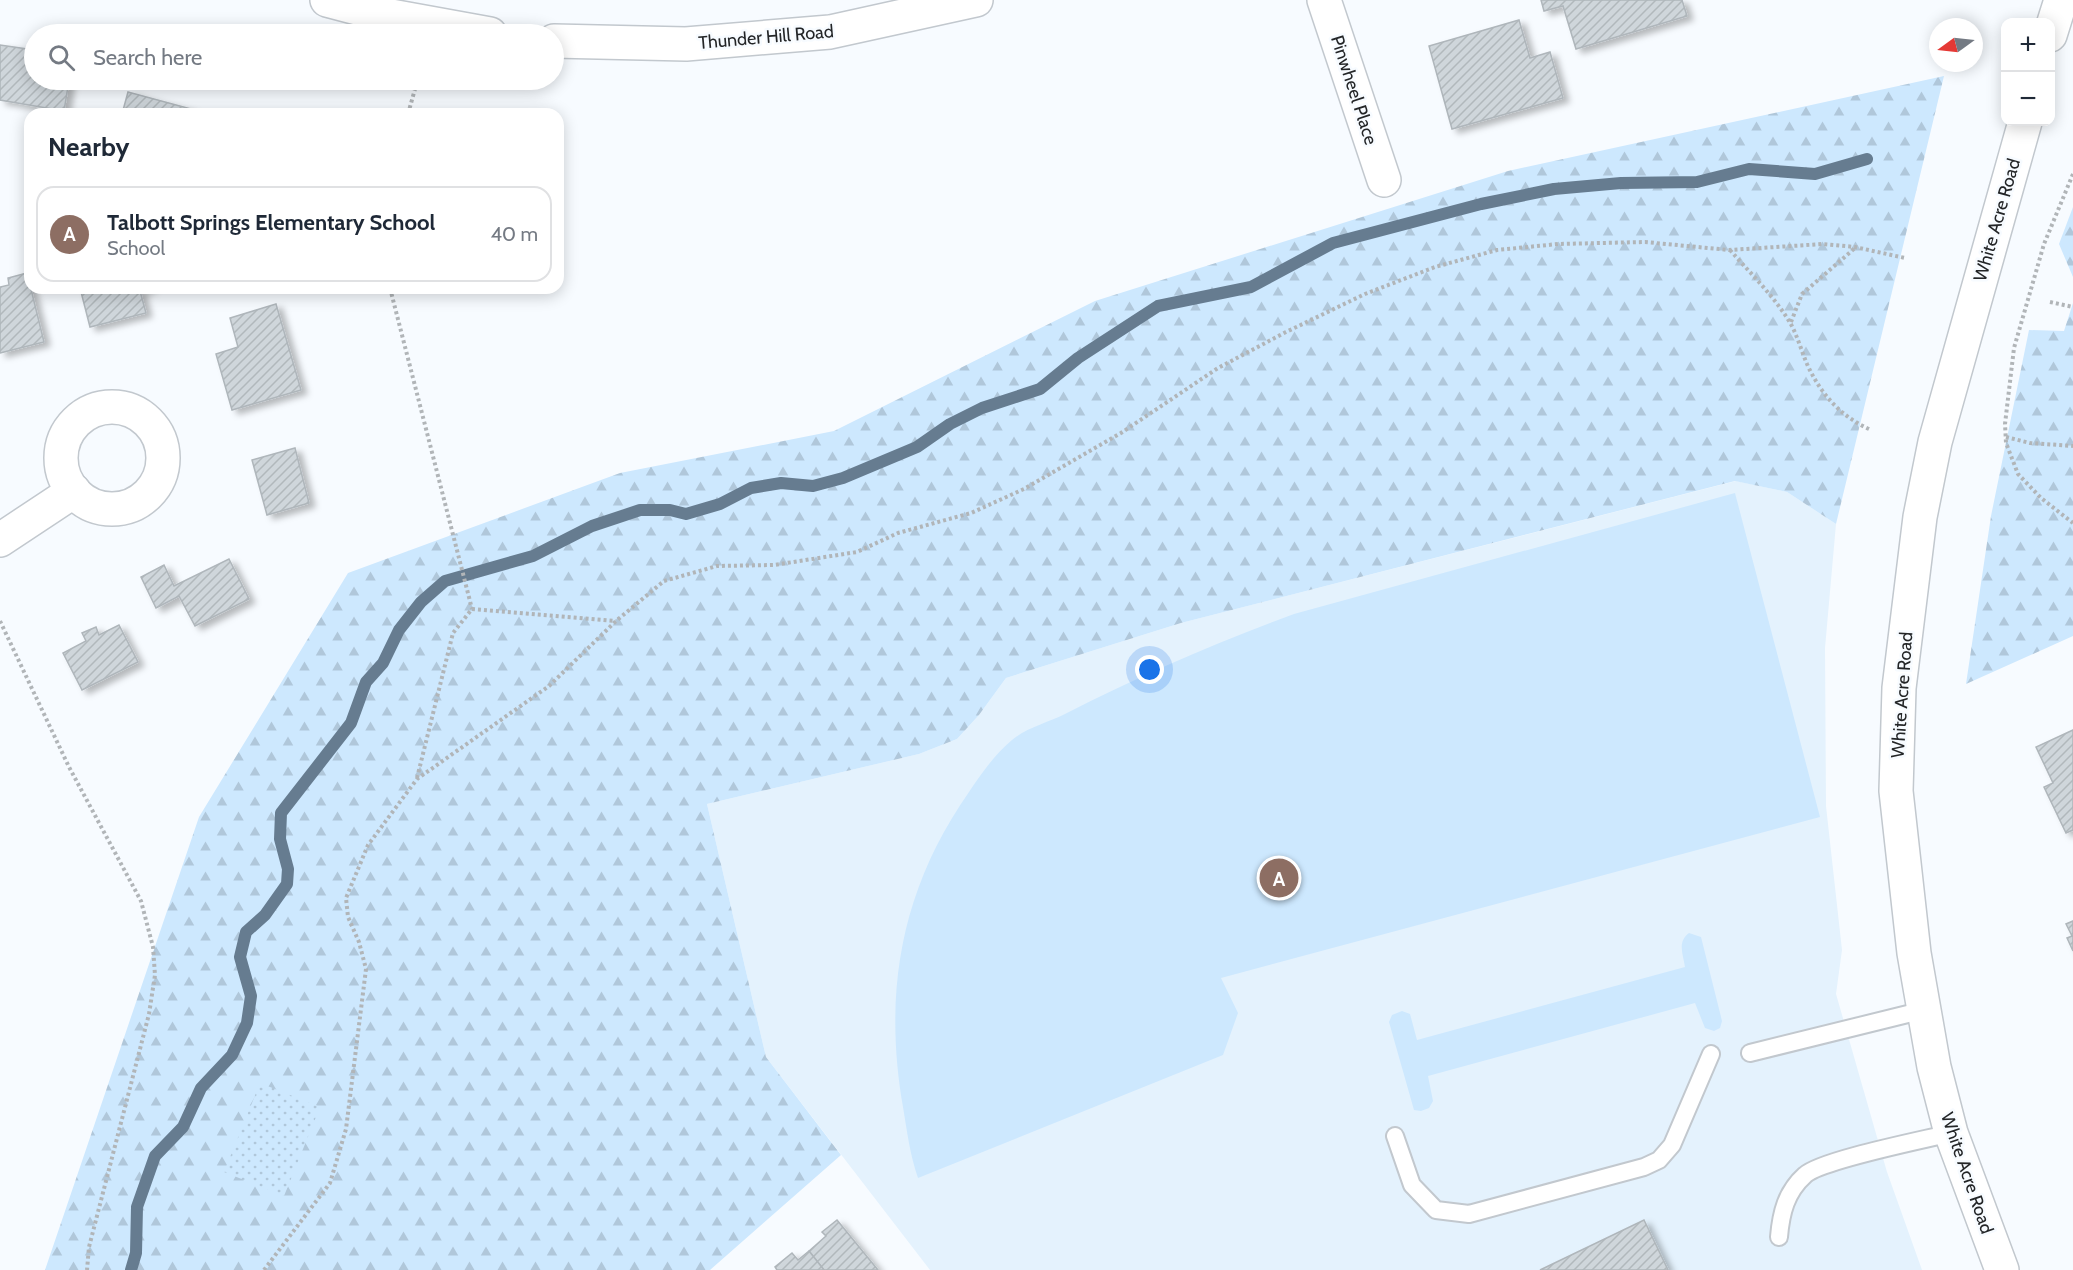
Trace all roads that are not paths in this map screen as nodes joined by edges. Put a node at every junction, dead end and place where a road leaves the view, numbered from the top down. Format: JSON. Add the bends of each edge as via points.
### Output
{"nodes":[{"id":1,"x":327,"y":0,"type":"edge"},
{"id":2,"x":976,"y":0,"type":"edge"},
{"id":3,"x":1324,"y":0,"type":"edge"},
{"id":4,"x":2061,"y":0,"type":"edge"},
{"id":5,"x":2055,"y":19,"type":"edge"},
{"id":6,"x":435,"y":24,"type":"edge"},
{"id":7,"x":564,"y":40,"type":"edge"},
{"id":8,"x":2024,"y":126,"type":"edge"},
{"id":9,"x":1384,"y":180,"type":"dead end"},
{"id":10,"x":74,"y":491,"type":"dead end"},
{"id":11,"x":0,"y":540,"type":"edge"},
{"id":12,"x":1924,"y":1010,"type":"junction"},
{"id":13,"x":1750,"y":1053,"type":"dead end"},
{"id":14,"x":1711,"y":1054,"type":"dead end"},
{"id":15,"x":1951,"y":1132,"type":"junction"},
{"id":16,"x":1395,"y":1136,"type":"dead end"},
{"id":17,"x":1779,"y":1237,"type":"dead end"},
{"id":18,"x":2002,"y":1270,"type":"edge"}],
"edges":[{"from":1,"to":6,"type":"street"},
{"from":2,"to":7,"type":"street","name":"Thunder Hill Road","via":[[872,25],[819,33],[686,44]]},
{"from":3,"to":9,"type":"street","name":"Pinwheel Place"},
{"from":4,"to":5,"type":"street"},
{"from":8,"to":12,"type":"street","name":"White Acre Road","via":[[1935,442],[1920,517],[1899,688],[1896,791]]},
{"from":10,"to":11,"type":"street"},
{"from":12,"to":13,"type":"lane"},
{"from":12,"to":15,"type":"street","name":"White Acre Road"},
{"from":14,"to":16,"type":"lane","via":[[1672,1145],[1659,1160],[1469,1214],[1436,1209],[1412,1185]]},
{"from":15,"to":17,"type":"lane","via":[[1831,1162],[1806,1174],[1787,1196]]},
{"from":15,"to":18,"type":"street","name":"White Acre Road"}]}
